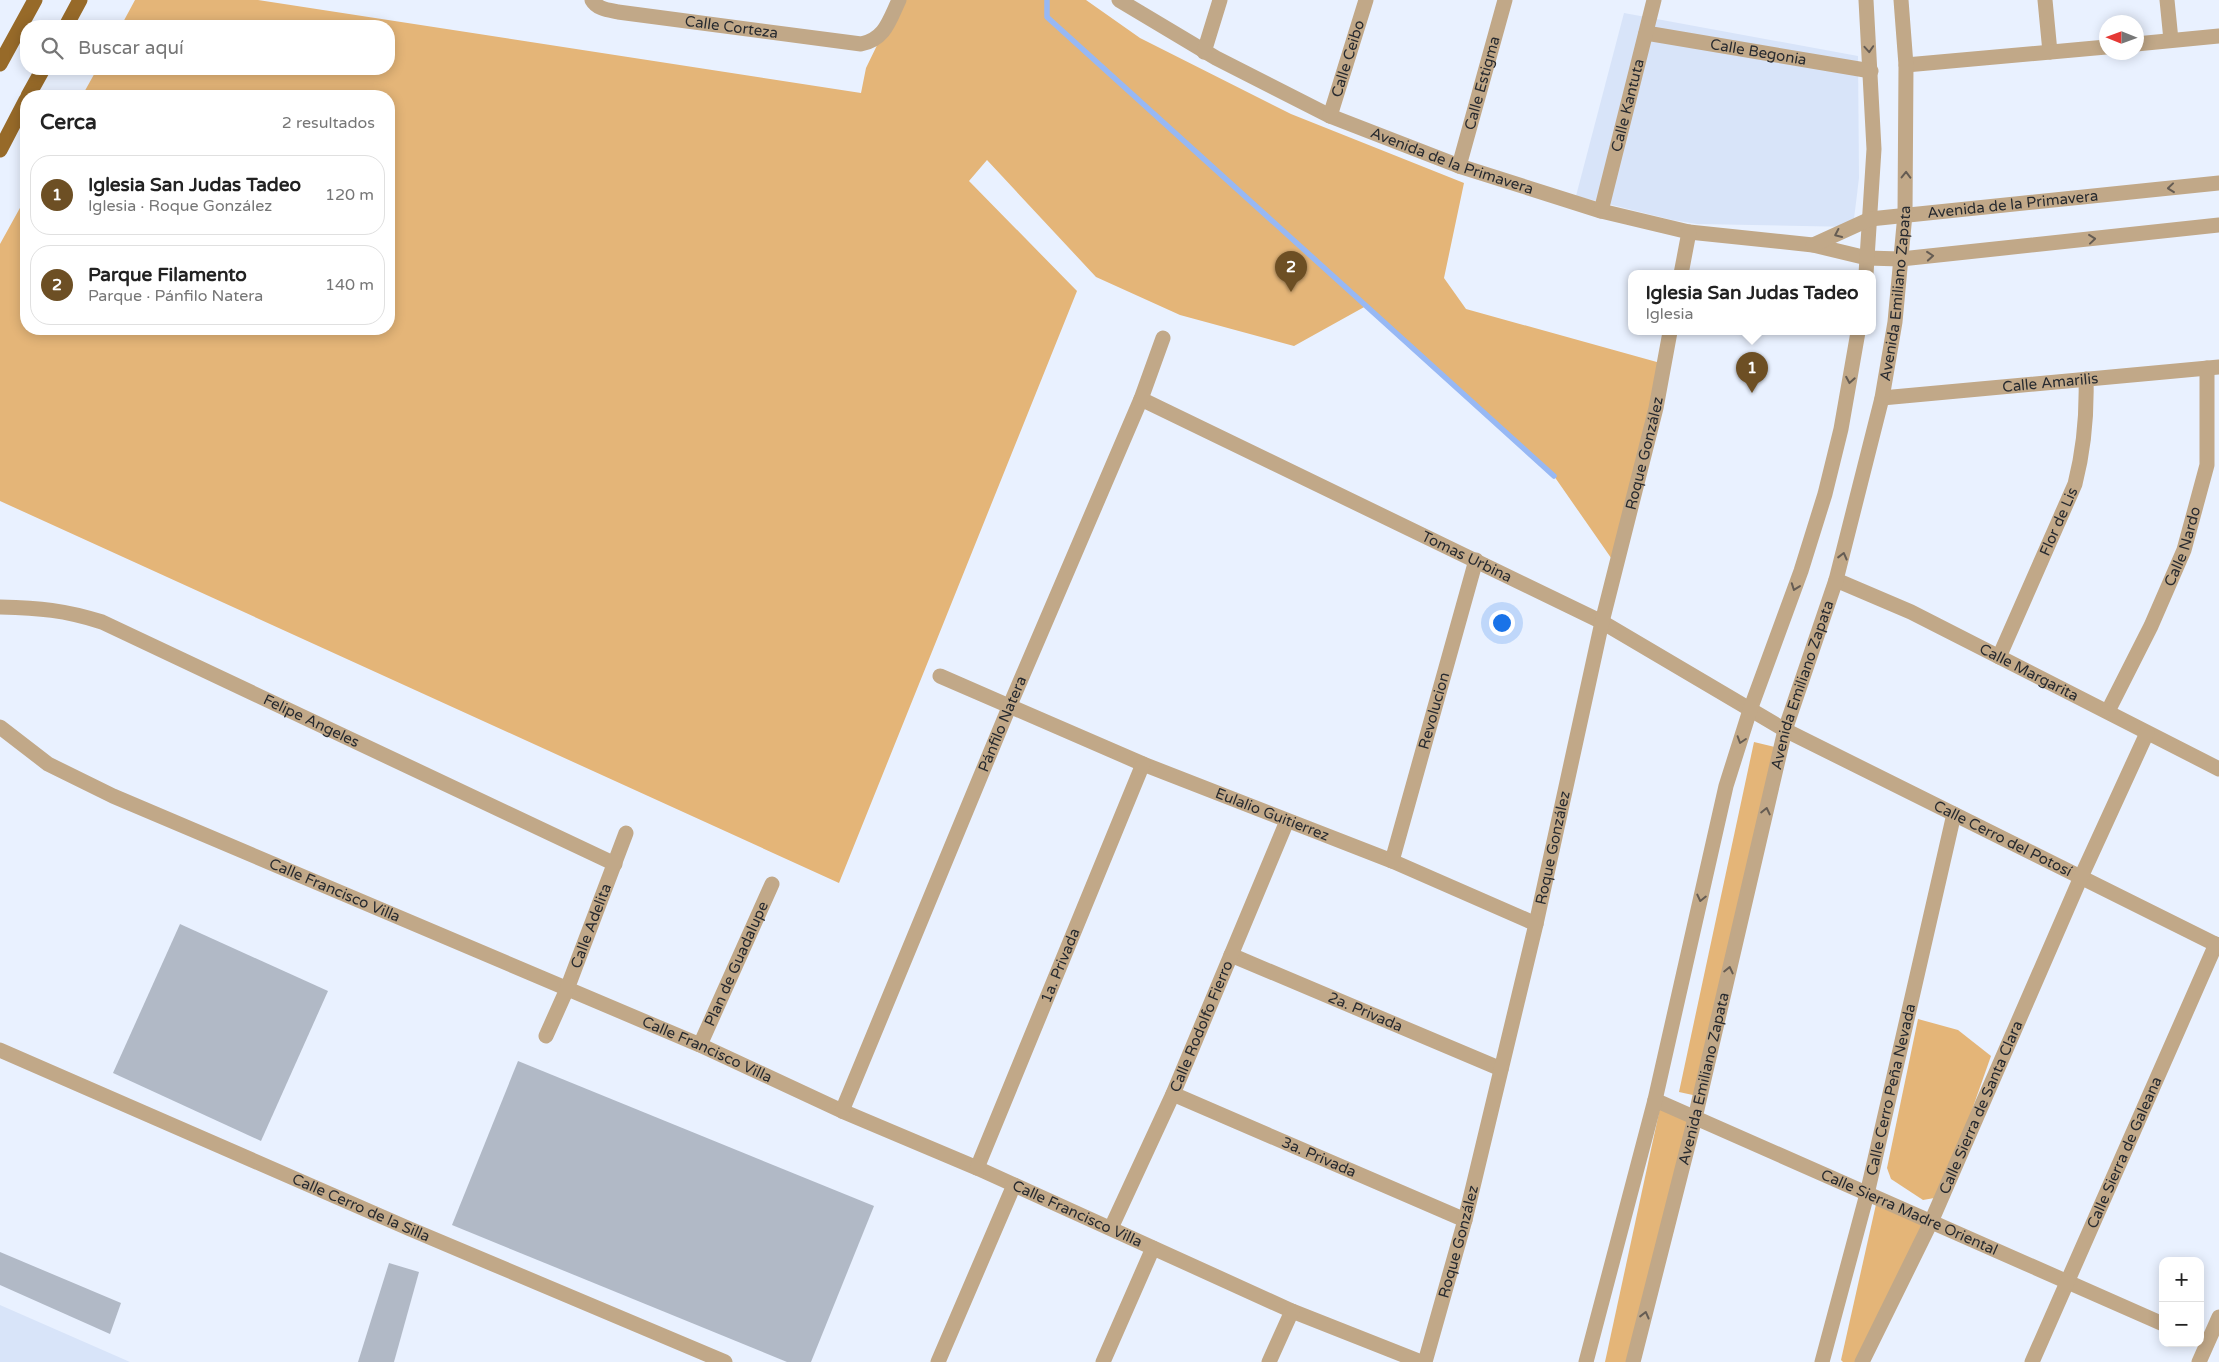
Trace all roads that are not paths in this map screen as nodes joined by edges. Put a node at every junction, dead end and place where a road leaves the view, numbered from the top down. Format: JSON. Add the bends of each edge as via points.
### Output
{"nodes":[{"id":1,"x":35,"y":0,"type":"edge"},
{"id":2,"x":72,"y":0,"type":"edge"},
{"id":3,"x":80,"y":0,"type":"edge"},
{"id":4,"x":592,"y":0,"type":"edge"},
{"id":5,"x":899,"y":0,"type":"edge"},
{"id":6,"x":1119,"y":0,"type":"edge"},
{"id":7,"x":1220,"y":0,"type":"edge"},
{"id":8,"x":1366,"y":0,"type":"edge"},
{"id":9,"x":1505,"y":0,"type":"edge"},
{"id":10,"x":1654,"y":0,"type":"edge"},
{"id":11,"x":1866,"y":0,"type":"edge"},
{"id":12,"x":1901,"y":0,"type":"edge"},
{"id":13,"x":2046,"y":0,"type":"edge"},
{"id":14,"x":2167,"y":0,"type":"edge"},
{"id":15,"x":24,"y":20,"type":"edge"},
{"id":16,"x":66,"y":20,"type":"edge"},
{"id":17,"x":68,"y":20,"type":"edge"},
{"id":18,"x":20,"y":27,"type":"edge"},
{"id":19,"x":1646,"y":33,"type":"junction"},
{"id":20,"x":2219,"y":36,"type":"edge"},
{"id":21,"x":2171,"y":40,"type":"junction"},
{"id":22,"x":2144,"y":43,"type":"edge"},
{"id":23,"x":2099,"y":48,"type":"edge"},
{"id":24,"x":1204,"y":52,"type":"junction"},
{"id":25,"x":2050,"y":52,"type":"junction"},
{"id":26,"x":0,"y":64,"type":"edge"},
{"id":27,"x":1906,"y":65,"type":"junction"},
{"id":28,"x":1870,"y":71,"type":"junction"},
{"id":29,"x":40,"y":75,"type":"edge"},
{"id":30,"x":31,"y":90,"type":"edge"},
{"id":31,"x":20,"y":112,"type":"edge"},
{"id":32,"x":1330,"y":116,"type":"junction"},
{"id":33,"x":0,"y":150,"type":"edge"},
{"id":34,"x":1459,"y":166,"type":"junction"},
{"id":35,"x":2219,"y":183,"type":"edge"},
{"id":36,"x":1600,"y":211,"type":"junction"},
{"id":37,"x":1905,"y":214,"type":"junction"},
{"id":38,"x":1870,"y":219,"type":"junction"},
{"id":39,"x":2219,"y":225,"type":"edge"},
{"id":40,"x":1689,"y":232,"type":"junction"},
{"id":41,"x":1813,"y":245,"type":"junction"},
{"id":42,"x":1867,"y":258,"type":"junction"},
{"id":43,"x":1901,"y":258,"type":"junction"},
{"id":44,"x":1682,"y":270,"type":"edge"},
{"id":45,"x":1866,"y":270,"type":"edge"},
{"id":46,"x":1669,"y":335,"type":"edge"},
{"id":47,"x":1857,"y":335,"type":"edge"},
{"id":48,"x":1163,"y":338,"type":"dead end"},
{"id":49,"x":2213,"y":368,"type":"edge"},
{"id":50,"x":2086,"y":379,"type":"junction"},
{"id":51,"x":1141,"y":398,"type":"junction"},
{"id":52,"x":1882,"y":398,"type":"junction"},
{"id":53,"x":1476,"y":560,"type":"junction"},
{"id":54,"x":1836,"y":580,"type":"junction"},
{"id":55,"x":0,"y":608,"type":"edge"},
{"id":56,"x":1602,"y":622,"type":"junction"},
{"id":57,"x":1999,"y":657,"type":"junction"},
{"id":58,"x":940,"y":676,"type":"dead end"},
{"id":59,"x":1010,"y":705,"type":"junction"},
{"id":60,"x":1750,"y":710,"type":"junction"},
{"id":61,"x":2108,"y":712,"type":"junction"},
{"id":62,"x":0,"y":727,"type":"edge"},
{"id":63,"x":1785,"y":730,"type":"junction"},
{"id":64,"x":2147,"y":733,"type":"junction"},
{"id":65,"x":1143,"y":764,"type":"junction"},
{"id":66,"x":2218,"y":765,"type":"edge"},
{"id":67,"x":1954,"y":814,"type":"junction"},
{"id":68,"x":1287,"y":820,"type":"junction"},
{"id":69,"x":626,"y":833,"type":"dead end"},
{"id":70,"x":1392,"y":861,"type":"junction"},
{"id":71,"x":616,"y":864,"type":"junction"},
{"id":72,"x":2081,"y":877,"type":"junction"},
{"id":73,"x":772,"y":884,"type":"dead end"},
{"id":74,"x":1536,"y":924,"type":"junction"},
{"id":75,"x":2217,"y":945,"type":"edge"},
{"id":76,"x":1231,"y":955,"type":"junction"},
{"id":77,"x":567,"y":989,"type":"junction"},
{"id":78,"x":546,"y":1036,"type":"dead end"},
{"id":79,"x":700,"y":1045,"type":"junction"},
{"id":80,"x":0,"y":1050,"type":"edge"},
{"id":81,"x":1501,"y":1069,"type":"junction"},
{"id":82,"x":1173,"y":1094,"type":"junction"},
{"id":83,"x":1655,"y":1100,"type":"junction"},
{"id":84,"x":842,"y":1111,"type":"junction"},
{"id":85,"x":1695,"y":1118,"type":"junction"},
{"id":86,"x":977,"y":1168,"type":"junction"},
{"id":87,"x":1014,"y":1185,"type":"junction"},
{"id":88,"x":1867,"y":1194,"type":"junction"},
{"id":89,"x":1465,"y":1220,"type":"junction"},
{"id":90,"x":1931,"y":1222,"type":"junction"},
{"id":91,"x":1111,"y":1228,"type":"junction"},
{"id":92,"x":1154,"y":1248,"type":"junction"},
{"id":93,"x":2066,"y":1282,"type":"junction"},
{"id":94,"x":1292,"y":1311,"type":"junction"},
{"id":95,"x":2219,"y":1317,"type":"edge"},
{"id":96,"x":2159,"y":1322,"type":"edge"},
{"id":97,"x":2209,"y":1344,"type":"edge"},
{"id":98,"x":724,"y":1362,"type":"edge"},
{"id":99,"x":938,"y":1362,"type":"edge"},
{"id":100,"x":1103,"y":1362,"type":"edge"},
{"id":101,"x":1269,"y":1362,"type":"edge"},
{"id":102,"x":1421,"y":1362,"type":"edge"},
{"id":103,"x":1425,"y":1362,"type":"edge"},
{"id":104,"x":1586,"y":1362,"type":"edge"},
{"id":105,"x":1634,"y":1362,"type":"edge"},
{"id":106,"x":1822,"y":1362,"type":"edge"},
{"id":107,"x":1862,"y":1362,"type":"edge"},
{"id":108,"x":2032,"y":1362,"type":"edge"},
{"id":109,"x":2199,"y":1362,"type":"edge"}],
"edges":[{"from":1,"to":15,"type":"main road"},
{"from":2,"to":16,"type":"main road"},
{"from":3,"to":17,"type":"main road"},
{"from":4,"to":5,"type":"street","name":"Calle Corteza","via":[[604,9],[618,12],[861,44],[872,42],[882,34]]},
{"from":6,"to":24,"type":"street","name":"Avenida de la Primavera"},
{"from":7,"to":24,"type":"street"},
{"from":8,"to":32,"type":"street","name":"Calle Ceibo"},
{"from":9,"to":34,"type":"street","name":"Calle Estigma"},
{"from":10,"to":19,"type":"street","name":"Calle Kantuta"},
{"from":11,"to":28,"type":"street","name":"Avenida Emiliano Zapata","one_way":true},
{"from":12,"to":27,"type":"street","name":"Avenida Emiliano Zapata"},
{"from":13,"to":25,"type":"street"},
{"from":14,"to":21,"type":"street"},
{"from":18,"to":26,"type":"main road"},
{"from":19,"to":28,"type":"street","name":"Calle Begonia"},
{"from":19,"to":36,"type":"street","name":"Calle Kantuta"},
{"from":20,"to":21,"type":"street"},
{"from":21,"to":22,"type":"street"},
{"from":23,"to":25,"type":"street"},
{"from":24,"to":32,"type":"street","name":"Avenida de la Primavera"},
{"from":25,"to":27,"type":"street"},
{"from":37,"to":27,"type":"street","name":"Avenida Emiliano Zapata","one_way":true},
{"from":28,"to":38,"type":"street","name":"Avenida Emiliano Zapata","via":[[1874,149]]},
{"from":29,"to":30,"type":"main road"},
{"from":31,"to":33,"type":"main road"},
{"from":32,"to":34,"type":"street","name":"Avenida de la Primavera"},
{"from":34,"to":36,"type":"street","name":"Avenida de la Primavera"},
{"from":35,"to":37,"type":"street","name":"Avenida de la Primavera","one_way":true},
{"from":36,"to":40,"type":"street","name":"Avenida de la Primavera"},
{"from":37,"to":38,"type":"street","name":"Avenida de la Primavera"},
{"from":37,"to":43,"type":"street","name":"Avenida Emiliano Zapata"},
{"from":38,"to":41,"type":"street","name":"Avenida de la Primavera","one_way":true},
{"from":38,"to":42,"type":"street","name":"Avenida Emiliano Zapata"},
{"from":43,"to":39,"type":"street","name":"Avenida de la Primavera","one_way":true},
{"from":40,"to":41,"type":"street","name":"Avenida de la Primavera"},
{"from":40,"to":44,"type":"street"},
{"from":41,"to":42,"type":"street","name":"Avenida de la Primavera"},
{"from":42,"to":43,"type":"street","name":"Avenida de la Primavera"},
{"from":42,"to":45,"type":"street","name":"Avenida Emiliano Zapata"},
{"from":43,"to":52,"type":"street","name":"Avenida Emiliano Zapata","via":[[1895,322]]},
{"from":46,"to":56,"type":"street","name":"Roque González","via":[[1656,408]]},
{"from":47,"to":60,"type":"street","one_way":true,"via":[[1841,429],[1825,494]]},
{"from":48,"to":51,"type":"street","name":"Pánfilo Natera"},
{"from":49,"to":50,"type":"street","name":"Calle Amarilis"},
{"from":49,"to":61,"type":"street","name":"Calle Nardo","via":[[2207,465],[2184,550]]},
{"from":50,"to":52,"type":"street","name":"Calle Amarilis"},
{"from":50,"to":57,"type":"street","name":"Flor de Lis","via":[[2084,434],[2075,484]]},
{"from":51,"to":53,"type":"street","name":"Tomas Urbina"},
{"from":51,"to":59,"type":"street","name":"Pánfilo Natera"},
{"from":54,"to":52,"type":"street","name":"Avenida Emiliano Zapata","one_way":true},
{"from":53,"to":56,"type":"street","name":"Tomas Urbina"},
{"from":53,"to":70,"type":"street","name":"Revolucion"},
{"from":54,"to":57,"type":"street","name":"Calle Margarita","via":[[1911,612]]},
{"from":54,"to":63,"type":"street","name":"Avenida Emiliano Zapata"},
{"from":55,"to":71,"type":"street","name":"Felipe Angeles","via":[[71,612],[102,622]]},
{"from":56,"to":60,"type":"street","name":"Tomas Urbina"},
{"from":56,"to":74,"type":"street","name":"Roque González"},
{"from":57,"to":61,"type":"street","name":"Calle Margarita"},
{"from":58,"to":59,"type":"street","name":"Eulalio Guitierrez"},
{"from":59,"to":65,"type":"street","name":"Eulalio Guitierrez"},
{"from":59,"to":84,"type":"street","name":"Pánfilo Natera"},
{"from":60,"to":63,"type":"street","name":"Tomas Urbina"},
{"from":60,"to":83,"type":"street","one_way":true,"via":[[1726,786]]},
{"from":61,"to":64,"type":"street","name":"Calle Margarita"},
{"from":62,"to":77,"type":"street","name":"Calle Francisco Villa","via":[[48,764],[77,779]]},
{"from":63,"to":67,"type":"street","name":"Calle Cerro del Potosí"},
{"from":85,"to":63,"type":"street","name":"Avenida Emiliano Zapata","one_way":true},
{"from":64,"to":66,"type":"street","name":"Calle Margarita"},
{"from":64,"to":72,"type":"street","name":"Calle Sierra de Santa Clara"},
{"from":65,"to":68,"type":"street","name":"Eulalio Guitierrez"},
{"from":65,"to":86,"type":"street","name":"1a. Privada"},
{"from":67,"to":72,"type":"street","name":"Calle Cerro del Potosí"},
{"from":67,"to":88,"type":"street","name":"Calle Cerro Peña Nevada"},
{"from":68,"to":70,"type":"street","name":"Eulalio Guitierrez"},
{"from":68,"to":76,"type":"street","name":"Calle Rodolfo Fierro"},
{"from":69,"to":71,"type":"street","name":"Calle Adelita"},
{"from":70,"to":74,"type":"street","name":"Eulalio Guitierrez"},
{"from":71,"to":77,"type":"street","name":"Calle Adelita"},
{"from":72,"to":75,"type":"street","name":"Calle Cerro del Potosí"},
{"from":72,"to":90,"type":"street","name":"Calle Sierra de Santa Clara"},
{"from":73,"to":79,"type":"street","name":"Plan de Guadalupe"},
{"from":74,"to":81,"type":"street","name":"Roque González"},
{"from":75,"to":93,"type":"street","name":"Calle Sierra de Galeana"},
{"from":76,"to":81,"type":"street","name":"2a. Privada"},
{"from":76,"to":82,"type":"street","name":"Calle Rodolfo Fierro"},
{"from":77,"to":78,"type":"street","name":"Calle Adelita"},
{"from":77,"to":79,"type":"street","name":"Calle Francisco Villa"},
{"from":79,"to":84,"type":"street","name":"Calle Francisco Villa"},
{"from":80,"to":98,"type":"street","name":"Calle Cerro de la Silla"},
{"from":81,"to":89,"type":"street","name":"Roque González"},
{"from":82,"to":89,"type":"street","name":"3a. Privada"},
{"from":82,"to":91,"type":"street","name":"Calle Rodolfo Fierro"},
{"from":83,"to":85,"type":"street","name":"Calle Sierra Madre Oriental"},
{"from":83,"to":104,"type":"street"},
{"from":84,"to":86,"type":"street","name":"Calle Francisco Villa"},
{"from":85,"to":88,"type":"street","name":"Calle Sierra Madre Oriental"},
{"from":105,"to":85,"type":"street","name":"Avenida Emiliano Zapata","one_way":true},
{"from":86,"to":87,"type":"street","name":"Calle Francisco Villa"},
{"from":87,"to":91,"type":"street","name":"Calle Francisco Villa"},
{"from":87,"to":99,"type":"street"},
{"from":88,"to":90,"type":"street","name":"Calle Sierra Madre Oriental"},
{"from":88,"to":106,"type":"street","name":"Calle Cerro Peña Nevada"},
{"from":89,"to":103,"type":"street","name":"Roque González"},
{"from":90,"to":93,"type":"street","name":"Calle Sierra Madre Oriental"},
{"from":90,"to":107,"type":"street","name":"Calle Sierra de Santa Clara"},
{"from":91,"to":92,"type":"street","name":"Calle Francisco Villa"},
{"from":92,"to":94,"type":"street","name":"Calle Francisco Villa"},
{"from":92,"to":100,"type":"street"},
{"from":93,"to":96,"type":"street","name":"Calle Sierra Madre Oriental"},
{"from":93,"to":108,"type":"street","name":"Calle Sierra de Galeana"},
{"from":94,"to":101,"type":"street"},
{"from":94,"to":102,"type":"street","name":"Calle Francisco Villa"},
{"from":95,"to":97,"type":"street"},
{"from":97,"to":109,"type":"street"}]}
